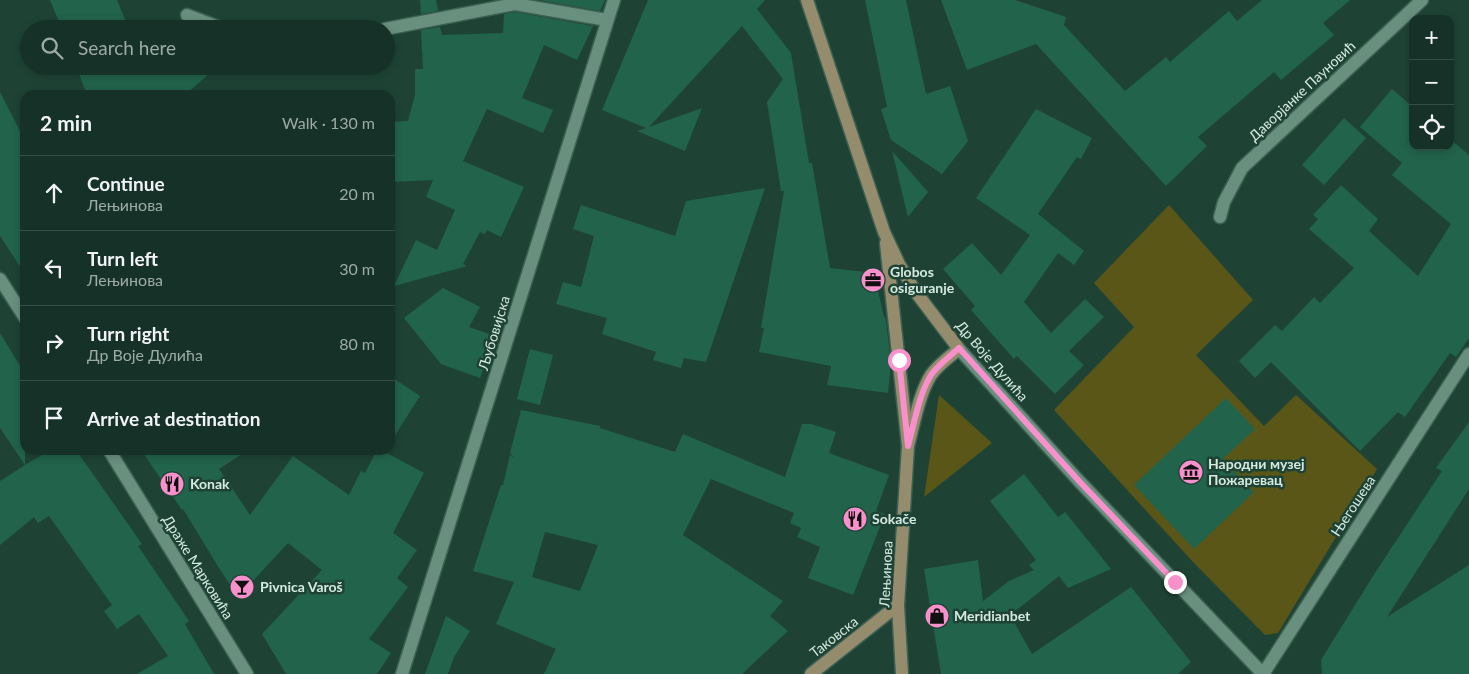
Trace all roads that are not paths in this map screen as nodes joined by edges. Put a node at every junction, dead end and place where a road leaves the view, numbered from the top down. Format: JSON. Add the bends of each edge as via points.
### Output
{"nodes":[{"id":1,"x":614,"y":0,"type":"edge"},
{"id":2,"x":807,"y":0,"type":"edge"},
{"id":3,"x":1422,"y":0,"type":"edge"},
{"id":4,"x":187,"y":15,"type":"dead end"},
{"id":5,"x":200,"y":20,"type":"edge"},
{"id":6,"x":608,"y":20,"type":"junction"},
{"id":7,"x":395,"y":27,"type":"edge"},
{"id":8,"x":1220,"y":217,"type":"dead end"},
{"id":9,"x":884,"y":232,"type":"junction"},
{"id":10,"x":0,"y":279,"type":"edge"},
{"id":11,"x":20,"y":310,"type":"edge"},
{"id":12,"x":959,"y":348,"type":"junction"},
{"id":13,"x":1469,"y":354,"type":"edge"},
{"id":14,"x":908,"y":446,"type":"junction"},
{"id":15,"x":112,"y":455,"type":"edge"},
{"id":16,"x":898,"y":605,"type":"junction"},
{"id":17,"x":248,"y":674,"type":"edge"},
{"id":18,"x":402,"y":674,"type":"edge"},
{"id":19,"x":811,"y":674,"type":"edge"},
{"id":20,"x":902,"y":674,"type":"edge"},
{"id":21,"x":1263,"y":674,"type":"edge"}],
"edges":[{"from":1,"to":6,"type":"street","name":"Љубовијска"},
{"from":2,"to":9,"type":"main road","name":"Др Воје Дулића"},
{"from":3,"to":8,"type":"street","name":"Даворјанке Пауновић","via":[[1242,168]]},
{"from":4,"to":5,"type":"street"},
{"from":6,"to":7,"type":"street","via":[[515,4]]},
{"from":6,"to":18,"type":"street","name":"Љубовијска"},
{"from":9,"to":12,"type":"main road","name":"Др Воје Дулића","via":[[915,291]]},
{"from":9,"to":14,"type":"main road","name":"Лењинова"},
{"from":10,"to":11,"type":"street"},
{"from":12,"to":14,"type":"main road","name":"Лењинова","via":[[932,374],[925,386]]},
{"from":12,"to":21,"type":"street","name":"Др Воје Дулића","via":[[1086,488]]},
{"from":13,"to":21,"type":"street","name":"Његошева"},
{"from":14,"to":16,"type":"main road","name":"Лењинова"},
{"from":15,"to":17,"type":"street","name":"Драже Марковића"},
{"from":16,"to":19,"type":"main road","name":"Таковска"},
{"from":16,"to":20,"type":"main road","name":"Лењинова"}]}
